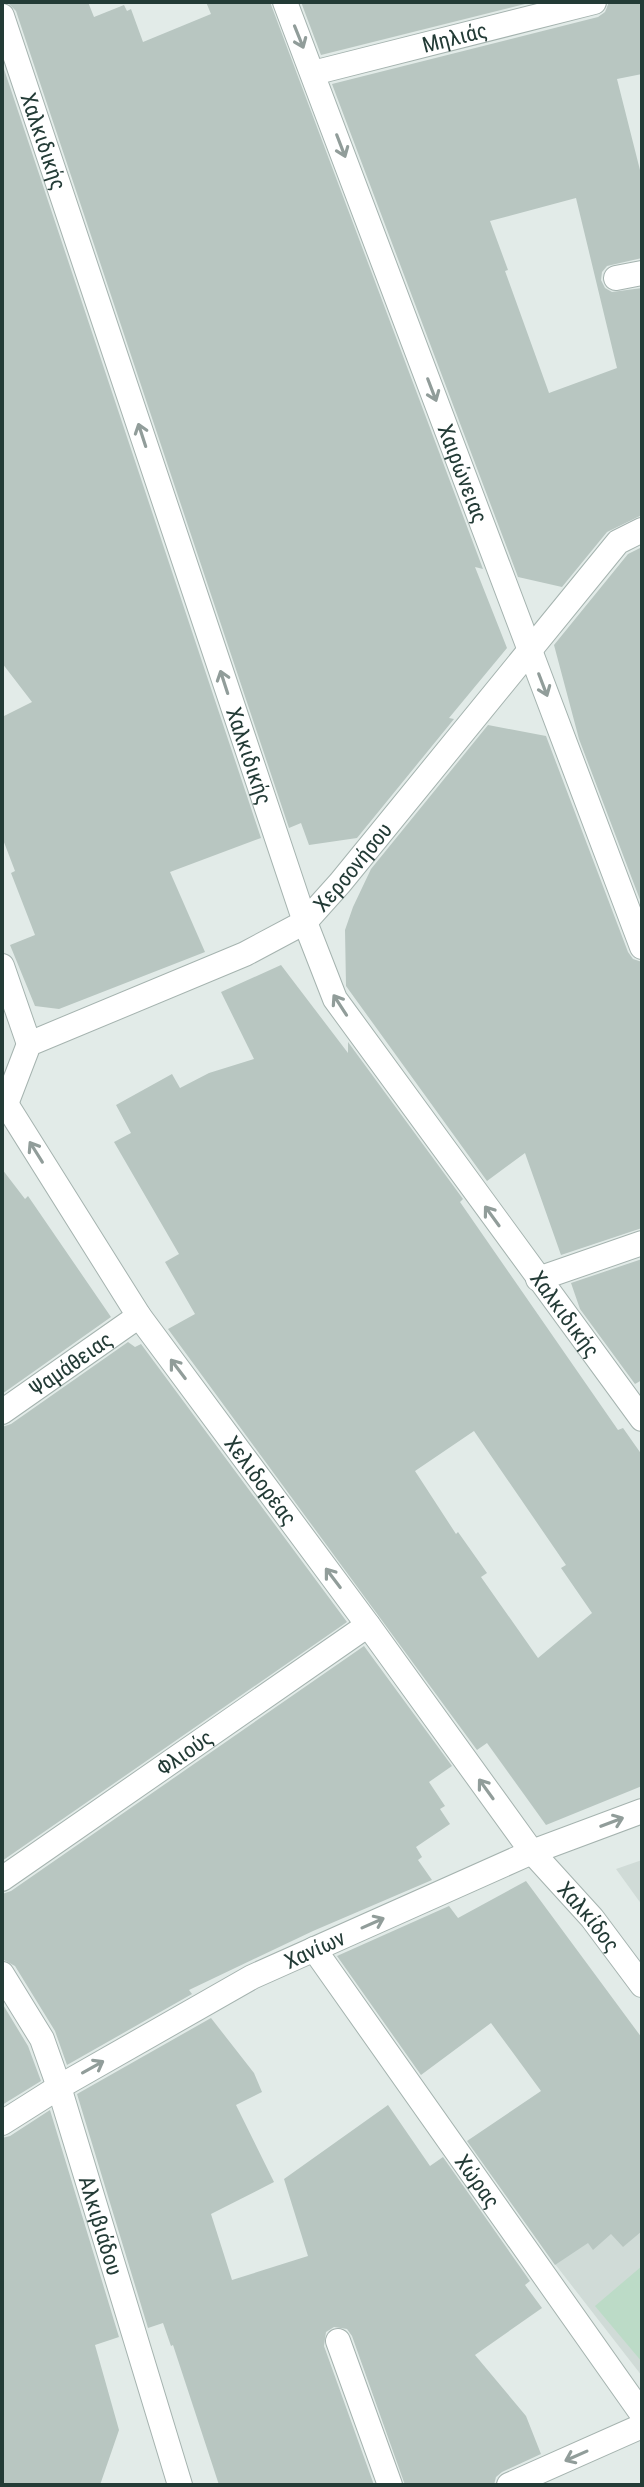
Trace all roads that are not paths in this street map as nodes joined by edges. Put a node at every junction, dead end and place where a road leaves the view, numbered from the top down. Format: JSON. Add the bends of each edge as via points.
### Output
{"nodes":[{"id":1,"x":285,"y":2,"type":"edge"},
{"id":2,"x":594,"y":2,"type":"edge"},
{"id":3,"x":564,"y":5,"type":"edge"},
{"id":4,"x":2,"y":16,"type":"edge"},
{"id":5,"x":313,"y":73,"type":"junction"},
{"id":6,"x":642,"y":273,"type":"edge"},
{"id":7,"x":616,"y":278,"type":"dead end"},
{"id":8,"x":642,"y":530,"type":"edge"},
{"id":9,"x":529,"y":649,"type":"junction"},
{"id":10,"x":305,"y":922,"type":"junction"},
{"id":11,"x":642,"y":947,"type":"edge"},
{"id":12,"x":2,"y":966,"type":"edge"},
{"id":13,"x":29,"y":1044,"type":"junction"},
{"id":14,"x":3,"y":1104,"type":"edge"},
{"id":15,"x":642,"y":1243,"type":"edge"},
{"id":16,"x":538,"y":1279,"type":"junction"},
{"id":17,"x":139,"y":1316,"type":"junction"},
{"id":18,"x":2,"y":1412,"type":"edge"},
{"id":19,"x":642,"y":1419,"type":"edge"},
{"id":20,"x":368,"y":1625,"type":"junction"},
{"id":21,"x":642,"y":1811,"type":"edge"},
{"id":22,"x":532,"y":1852,"type":"junction"},
{"id":23,"x":2,"y":1879,"type":"edge"},
{"id":24,"x":314,"y":1949,"type":"junction"},
{"id":25,"x":2,"y":1974,"type":"edge"},
{"id":26,"x":642,"y":1985,"type":"edge"},
{"id":27,"x":59,"y":2087,"type":"junction"},
{"id":28,"x":2,"y":2123,"type":"edge"},
{"id":29,"x":338,"y":2341,"type":"dead end"},
{"id":30,"x":642,"y":2414,"type":"edge"},
{"id":31,"x":642,"y":2426,"type":"edge"},
{"id":32,"x":180,"y":2485,"type":"edge"},
{"id":33,"x":390,"y":2485,"type":"edge"},
{"id":34,"x":509,"y":2485,"type":"edge"}],
"edges":[{"from":1,"to":5,"type":"street","name":"Χαιρώνειας","one_way":true},
{"from":2,"to":3,"type":"street","name":"Μηλιάς"},
{"from":3,"to":5,"type":"street","name":"Μηλιάς"},
{"from":10,"to":4,"type":"street","name":"Χαλκιδικής","one_way":true},
{"from":5,"to":9,"type":"street","name":"Χαιρώνειας","one_way":true},
{"from":6,"to":7,"type":"street"},
{"from":8,"to":9,"type":"street","name":"Χερσονήσου","via":[[618,542]]},
{"from":9,"to":10,"type":"street","name":"Χερσονήσου"},
{"from":9,"to":11,"type":"street","name":"Χαιρώνειας","one_way":true},
{"from":10,"to":13,"type":"street","name":"Χερσονήσου","via":[[245,954]]},
{"from":16,"to":10,"type":"street","name":"Χαλκιδικής","one_way":true,"via":[[335,999]]},
{"from":12,"to":13,"type":"street"},
{"from":13,"to":14,"type":"street"},
{"from":17,"to":14,"type":"street","name":"Χελιδορέας","one_way":true},
{"from":15,"to":16,"type":"street"},
{"from":16,"to":19,"type":"street","name":"Χαλκιδικής"},
{"from":17,"to":18,"type":"street","name":"Ψαμάθειας"},
{"from":20,"to":17,"type":"street","name":"Χελιδορέας","one_way":true},
{"from":22,"to":20,"type":"street","name":"Χελιδορέας","one_way":true},
{"from":20,"to":23,"type":"street","name":"Φλιούς"},
{"from":22,"to":21,"type":"street","name":"Χανίων","one_way":true},
{"from":24,"to":22,"type":"street","name":"Χανίων","one_way":true},
{"from":22,"to":26,"type":"street","name":"Χαλκίδος","via":[[592,1918]]},
{"from":27,"to":24,"type":"street","name":"Χανίων","one_way":true,"via":[[252,1977]]},
{"from":24,"to":30,"type":"street","name":"Χώρας"},
{"from":25,"to":27,"type":"street","name":"Αλκιβιάδου","via":[[42,2039]]},
{"from":27,"to":28,"type":"street","name":"Χανίων"},
{"from":27,"to":32,"type":"street","name":"Αλκιβιάδου"},
{"from":29,"to":33,"type":"street"},
{"from":31,"to":34,"type":"street","one_way":true}]}
